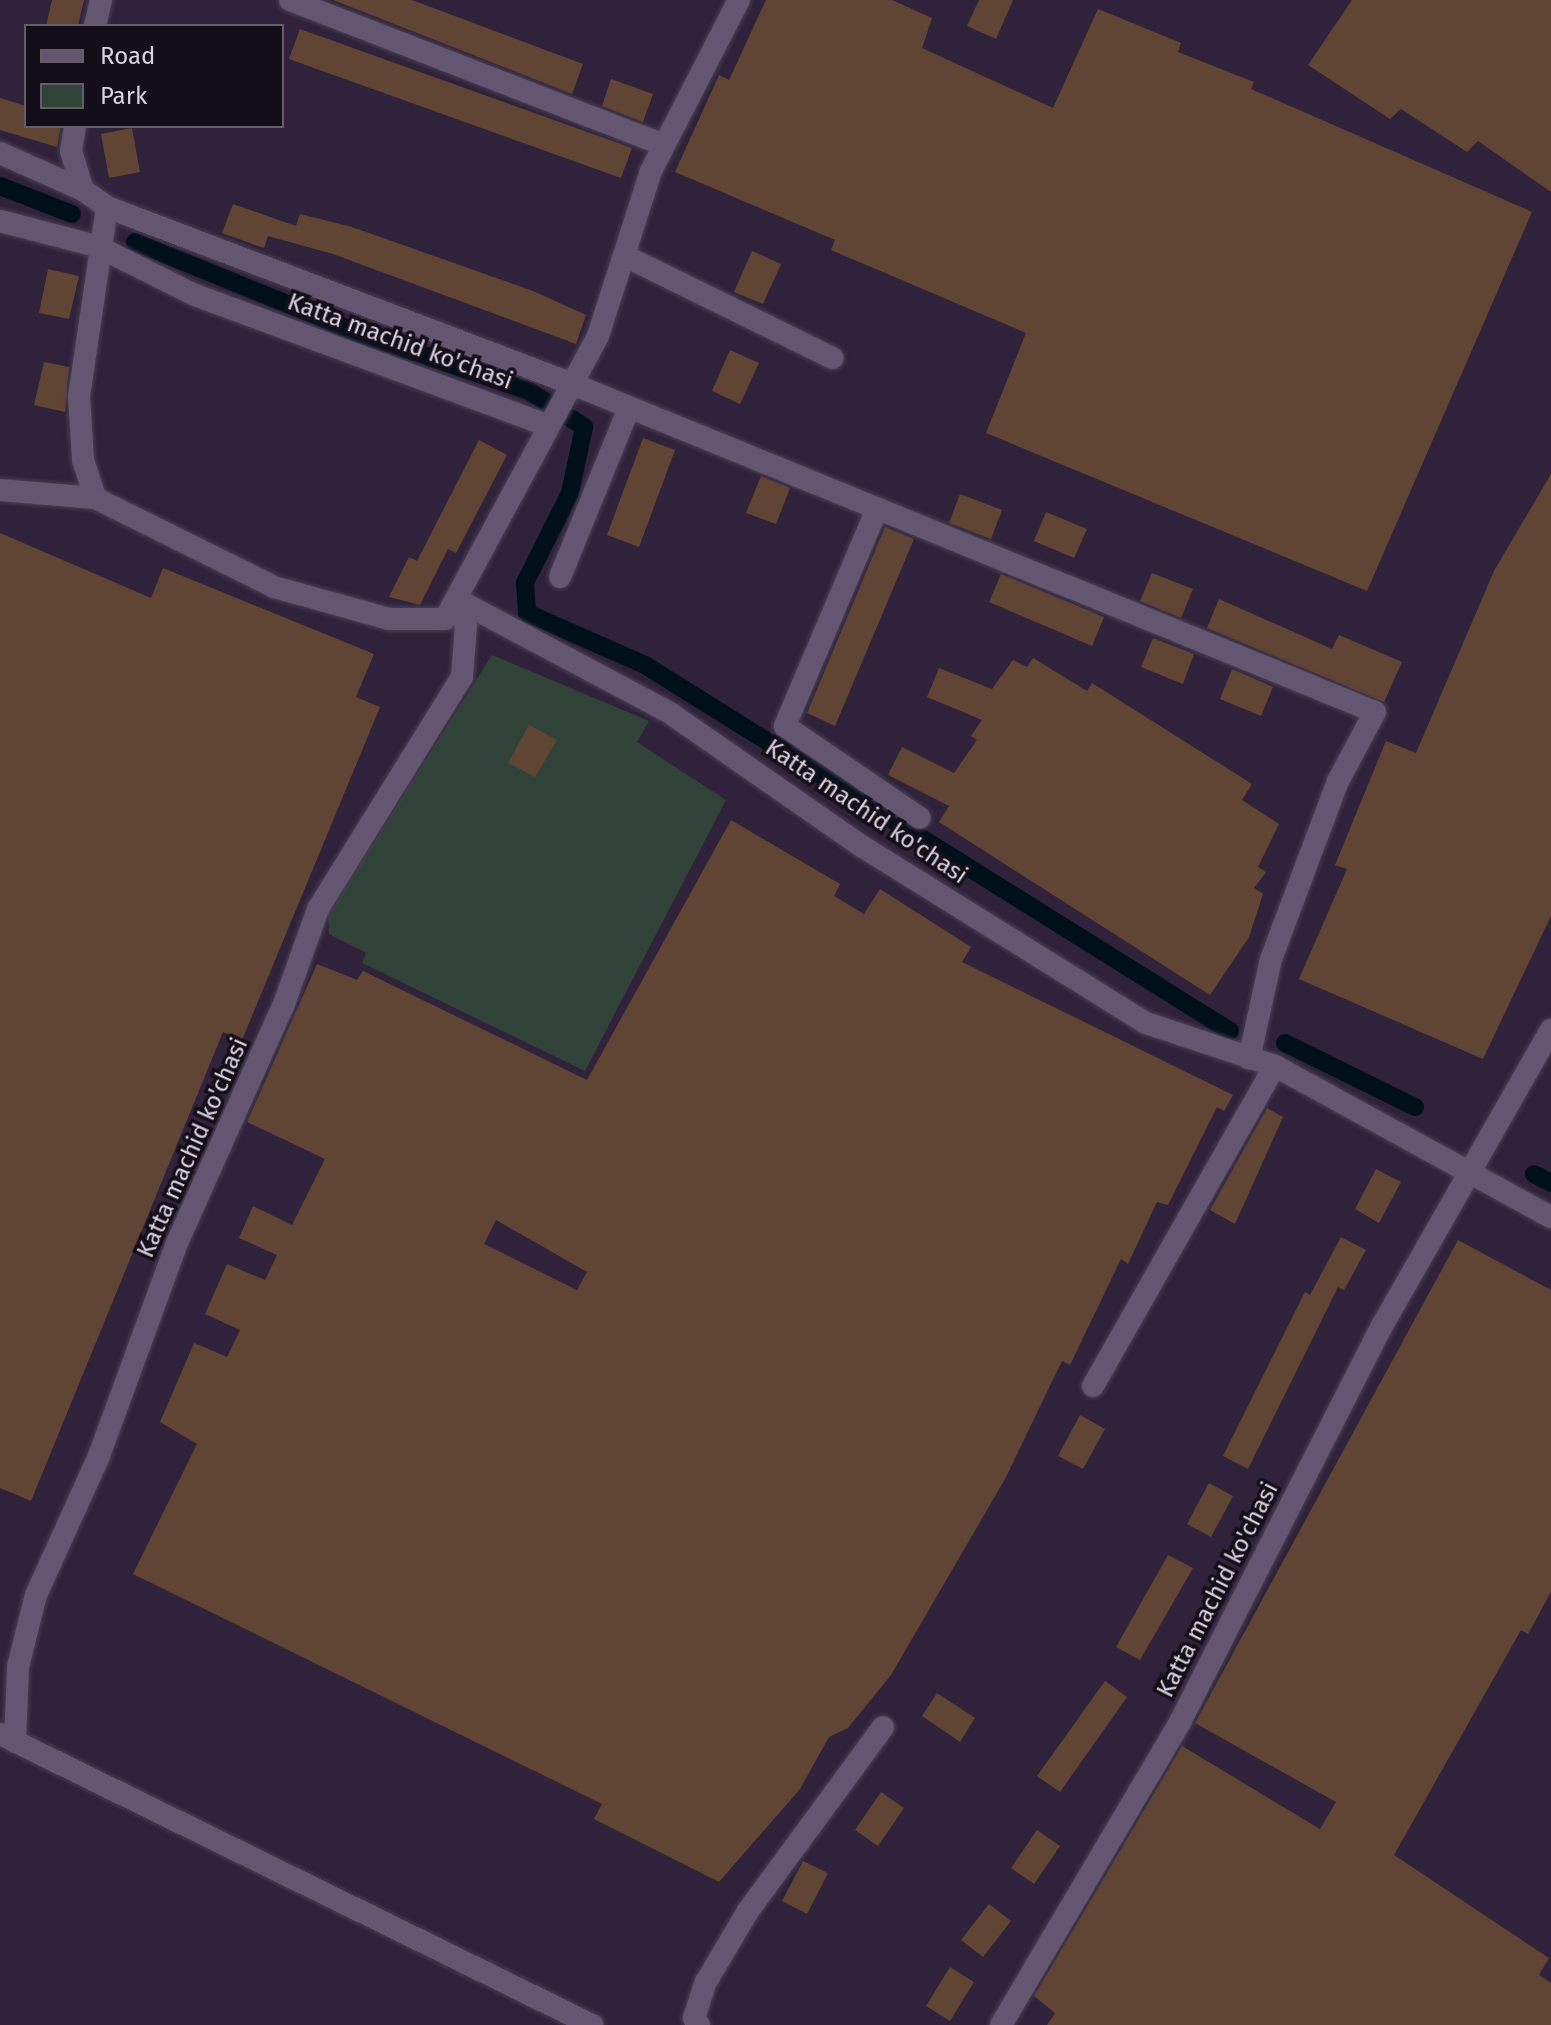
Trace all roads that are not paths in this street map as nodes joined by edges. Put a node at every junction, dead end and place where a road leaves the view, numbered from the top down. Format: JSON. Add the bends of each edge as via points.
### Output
{"nodes":[{"id":1,"x":101,"y":0,"type":"edge"},
{"id":2,"x":290,"y":0,"type":"edge"},
{"id":3,"x":739,"y":0,"type":"edge"},
{"id":4,"x":95,"y":24,"type":"edge"},
{"id":5,"x":75,"y":128,"type":"edge"},
{"id":6,"x":662,"y":144,"type":"junction"},
{"id":7,"x":0,"y":153,"type":"edge"},
{"id":8,"x":83,"y":190,"type":"junction"},
{"id":9,"x":107,"y":207,"type":"junction"},
{"id":10,"x":0,"y":221,"type":"edge"},
{"id":11,"x":97,"y":246,"type":"junction"},
{"id":12,"x":627,"y":257,"type":"junction"},
{"id":13,"x":832,"y":358,"type":"dead end"},
{"id":14,"x":575,"y":385,"type":"junction"},
{"id":15,"x":629,"y":408,"type":"junction"},
{"id":16,"x":549,"y":426,"type":"junction"},
{"id":17,"x":0,"y":490,"type":"edge"},
{"id":18,"x":95,"y":498,"type":"junction"},
{"id":19,"x":877,"y":509,"type":"junction"},
{"id":20,"x":560,"y":577,"type":"dead end"},
{"id":21,"x":456,"y":599,"type":"junction"},
{"id":22,"x":920,"y":818,"type":"dead end"},
{"id":23,"x":1551,"y":1030,"type":"edge"},
{"id":24,"x":1249,"y":1059,"type":"junction"},
{"id":25,"x":1275,"y":1066,"type":"junction"},
{"id":26,"x":1471,"y":1173,"type":"junction"},
{"id":27,"x":1551,"y":1217,"type":"edge"},
{"id":28,"x":1093,"y":1386,"type":"dead end"},
{"id":29,"x":883,"y":1727,"type":"dead end"},
{"id":30,"x":8,"y":1738,"type":"edge"},
{"id":31,"x":592,"y":2025,"type":"edge"},
{"id":32,"x":699,"y":2025,"type":"edge"},
{"id":33,"x":1001,"y":2025,"type":"edge"}],
"edges":[{"from":1,"to":4,"type":"street"},
{"from":2,"to":6,"type":"street"},
{"from":3,"to":6,"type":"street"},
{"from":5,"to":8,"type":"street","via":[[71,151]]},
{"from":6,"to":12,"type":"street"},
{"from":7,"to":8,"type":"street","name":"Katta machid ko'chasi"},
{"from":8,"to":9,"type":"street","name":"Katta machid ko'chasi"},
{"from":9,"to":11,"type":"street"},
{"from":9,"to":14,"type":"street","name":"Katta machid ko'chasi"},
{"from":10,"to":11,"type":"street","name":"Katta machid ko'chasi"},
{"from":11,"to":16,"type":"street","name":"Katta machid ko'chasi","via":[[195,295]]},
{"from":11,"to":18,"type":"street","via":[[79,396],[83,460]]},
{"from":12,"to":13,"type":"street"},
{"from":12,"to":14,"type":"street"},
{"from":14,"to":15,"type":"street","name":"Katta machid ko'chasi"},
{"from":14,"to":16,"type":"street"},
{"from":15,"to":19,"type":"street","name":"Katta machid ko'chasi"},
{"from":15,"to":20,"type":"street"},
{"from":16,"to":21,"type":"street"},
{"from":17,"to":18,"type":"street"},
{"from":18,"to":21,"type":"street","via":[[274,587],[389,619],[445,619]]},
{"from":19,"to":22,"type":"street","name":"Katta machid ko'chasi","via":[[785,726]]},
{"from":19,"to":24,"type":"street","name":"Katta machid ko'chasi","via":[[1375,712],[1338,781],[1271,959]]},
{"from":21,"to":24,"type":"street","name":"Katta machid ko'chasi","via":[[670,713],[863,847],[1146,1023]]},
{"from":21,"to":30,"type":"street","name":"Katta machid ko'chasi","via":[[466,625],[462,677],[318,909],[284,1004],[177,1243],[99,1456],[36,1595]]},
{"from":23,"to":26,"type":"street","name":"Katta machid ko'chasi"},
{"from":24,"to":25,"type":"street","name":"Katta machid ko'chasi"},
{"from":25,"to":26,"type":"street","name":"Katta machid ko'chasi"},
{"from":25,"to":28,"type":"street"},
{"from":26,"to":27,"type":"street"},
{"from":26,"to":33,"type":"street","name":"Katta machid ko'chasi","via":[[1382,1326],[1180,1722]]},
{"from":29,"to":32,"type":"street","via":[[748,1911],[706,1982],[694,2018]]},
{"from":30,"to":31,"type":"street"}]}
